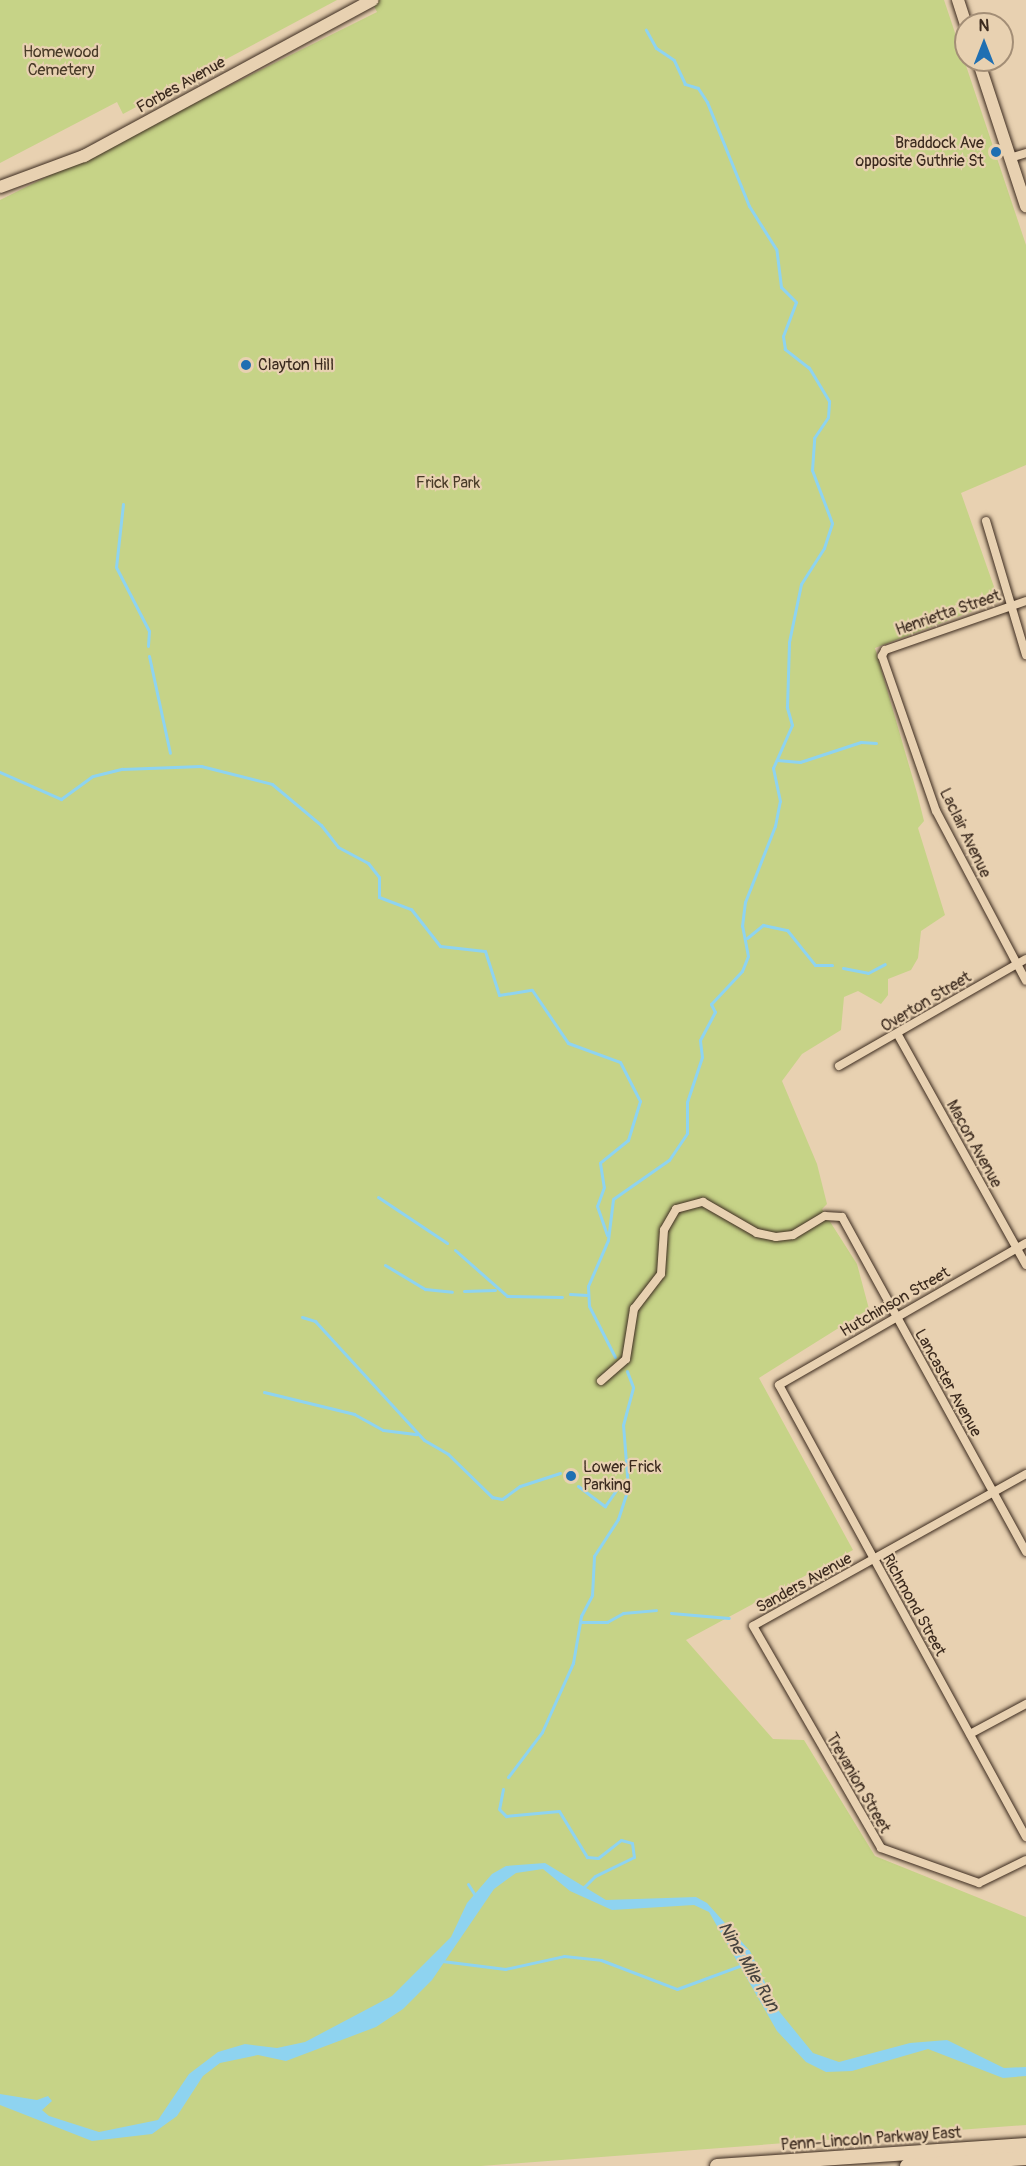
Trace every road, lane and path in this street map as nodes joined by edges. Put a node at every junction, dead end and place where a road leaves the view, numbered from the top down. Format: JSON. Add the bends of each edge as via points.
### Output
{"nodes":[{"id":1,"x":372,"y":0,"type":"edge"},
{"id":2,"x":982,"y":72,"type":"edge"},
{"id":3,"x":1026,"y":153,"type":"edge"},
{"id":4,"x":1010,"y":158,"type":"junction"},
{"id":5,"x":0,"y":187,"type":"edge"},
{"id":6,"x":1026,"y":206,"type":"edge"},
{"id":7,"x":986,"y":521,"type":"dead end"},
{"id":8,"x":1026,"y":601,"type":"edge"},
{"id":9,"x":1011,"y":606,"type":"junction"},
{"id":10,"x":1026,"y":655,"type":"edge"},
{"id":11,"x":882,"y":656,"type":"joint"},
{"id":12,"x":1026,"y":959,"type":"edge"},
{"id":13,"x":1016,"y":964,"type":"junction"},
{"id":14,"x":1026,"y":981,"type":"edge"},
{"id":15,"x":898,"y":1029,"type":"junction"},
{"id":16,"x":839,"y":1066,"type":"dead end"},
{"id":17,"x":1026,"y":1243,"type":"edge"},
{"id":18,"x":1016,"y":1248,"type":"junction"},
{"id":19,"x":1026,"y":1265,"type":"edge"},
{"id":20,"x":895,"y":1315,"type":"junction"},
{"id":21,"x":601,"y":1381,"type":"dead end"},
{"id":22,"x":779,"y":1385,"type":"joint"},
{"id":23,"x":1026,"y":1474,"type":"edge"},
{"id":24,"x":993,"y":1492,"type":"junction"},
{"id":25,"x":1026,"y":1552,"type":"edge"},
{"id":26,"x":873,"y":1560,"type":"junction"},
{"id":27,"x":753,"y":1626,"type":"joint"},
{"id":28,"x":1026,"y":1704,"type":"edge"},
{"id":29,"x":970,"y":1734,"type":"junction"},
{"id":30,"x":1026,"y":1837,"type":"edge"},
{"id":31,"x":1026,"y":1860,"type":"edge"},
{"id":32,"x":1026,"y":2145,"type":"edge"},
{"id":33,"x":1026,"y":2158,"type":"edge"},
{"id":34,"x":938,"y":2164,"type":"junction"},
{"id":35,"x":717,"y":2166,"type":"edge"},
{"id":36,"x":907,"y":2166,"type":"edge"},
{"id":37,"x":1026,"y":2166,"type":"edge"}],
"edges":[{"from":1,"to":5,"type":"main road","name":"Forbes Avenue","via":[[84,156]]},
{"from":2,"to":4,"type":"main road"},
{"from":3,"to":4,"type":"street"},
{"from":4,"to":6,"type":"main road"},
{"from":7,"to":9,"type":"street"},
{"from":8,"to":9,"type":"street","name":"Henrietta Street"},
{"from":9,"to":10,"type":"street"},
{"from":9,"to":11,"type":"street","name":"Henrietta Street","via":[[885,650]]},
{"from":11,"to":13,"type":"street","name":"Laclair Avenue","via":[[936,811]]},
{"from":12,"to":13,"type":"street","name":"Overton Street"},
{"from":13,"to":14,"type":"street","name":"Laclair Avenue"},
{"from":13,"to":15,"type":"street","name":"Overton Street"},
{"from":15,"to":16,"type":"street","name":"Overton Street"},
{"from":15,"to":18,"type":"street","name":"Macon Avenue"},
{"from":17,"to":18,"type":"street","name":"Hutchinson Street"},
{"from":18,"to":19,"type":"street","name":"Macon Avenue"},
{"from":18,"to":20,"type":"street","name":"Hutchinson Street"},
{"from":20,"to":21,"type":"street","name":"Lancaster Avenue","via":[[849,1225],[834,1214],[794,1235],[776,1237],[757,1233],[703,1202],[676,1209],[664,1230],[661,1274],[634,1309],[626,1359]]},
{"from":20,"to":22,"type":"street","name":"Hutchinson Street"},
{"from":20,"to":24,"type":"street","name":"Lancaster Avenue"},
{"from":22,"to":26,"type":"street","name":"Richmond Street"},
{"from":23,"to":24,"type":"street","name":"Sanders Avenue"},
{"from":24,"to":25,"type":"street","name":"Lancaster Avenue"},
{"from":24,"to":26,"type":"street","name":"Sanders Avenue"},
{"from":26,"to":27,"type":"street","name":"Sanders Avenue"},
{"from":26,"to":29,"type":"street","name":"Richmond Street"},
{"from":27,"to":31,"type":"street","name":"Trevanion Street","via":[[881,1848],[979,1883]]},
{"from":28,"to":29,"type":"street"},
{"from":29,"to":30,"type":"street","name":"Richmond Street"},
{"from":32,"to":35,"type":"highway","name":"Penn-Lincoln Parkway East"},
{"from":33,"to":34,"type":"highway","name":"Penn-Lincoln Parkway East"},
{"from":34,"to":36,"type":"highway","name":"Penn-Lincoln Parkway East"},
{"from":34,"to":37,"type":"highway"}]}
